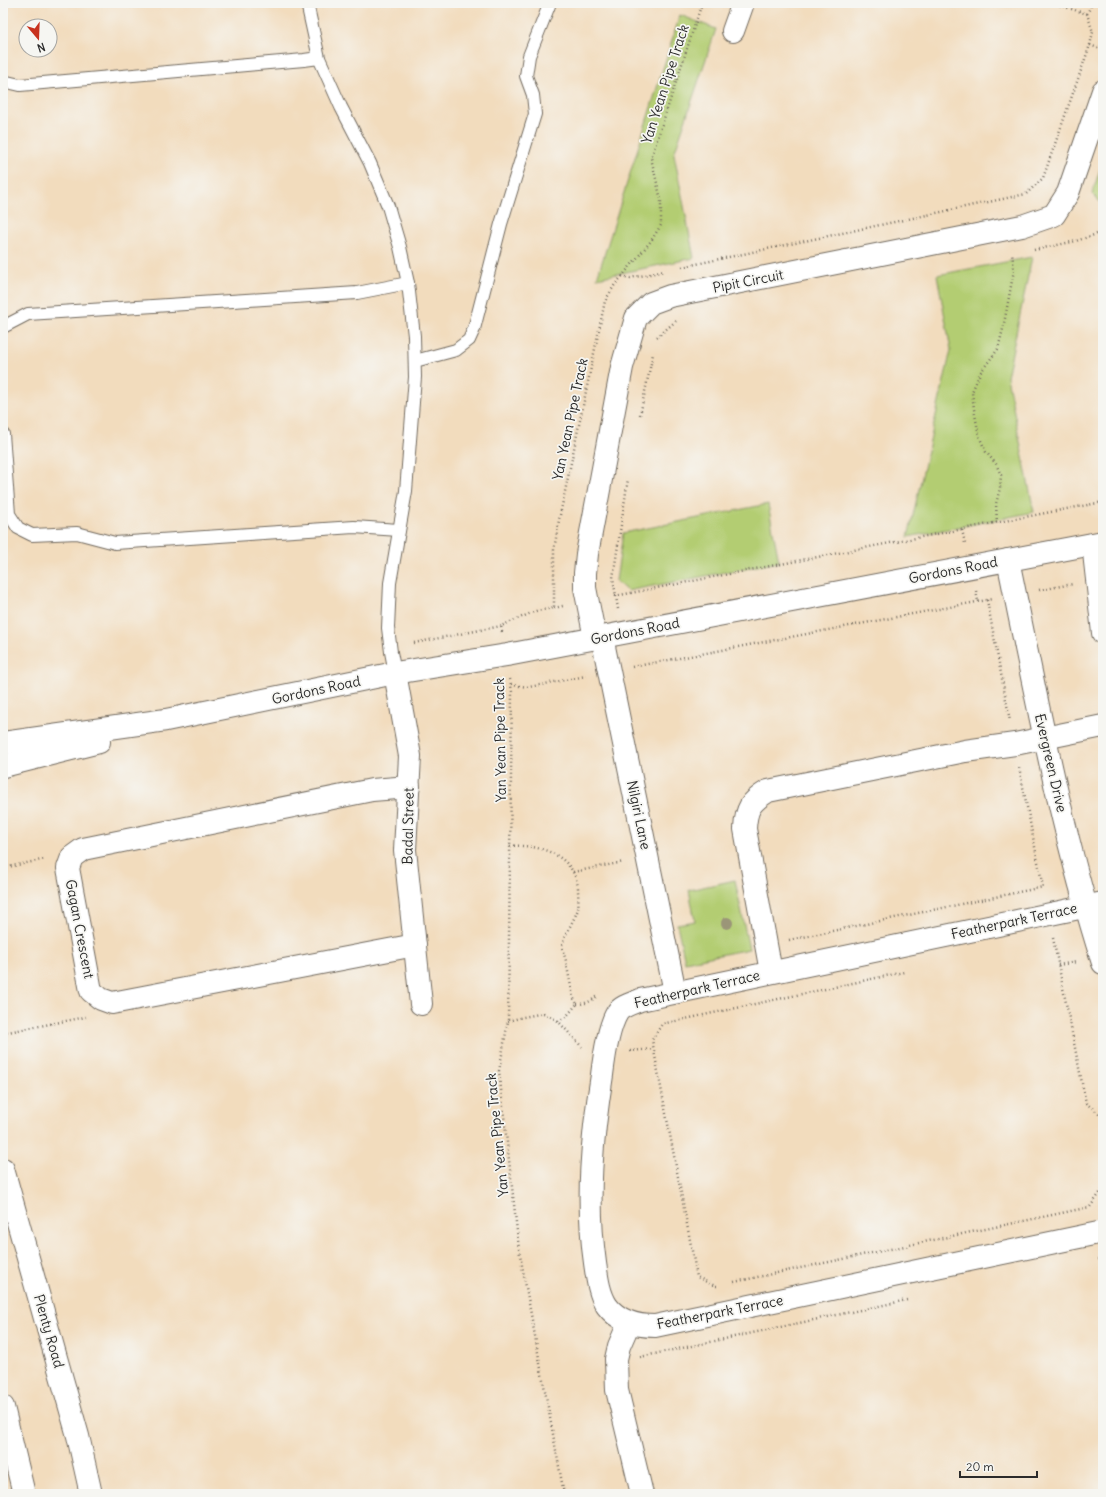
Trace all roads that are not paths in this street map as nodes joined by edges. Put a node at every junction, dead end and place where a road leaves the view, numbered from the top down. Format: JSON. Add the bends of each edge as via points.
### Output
{"nodes":[{"id":1,"x":307,"y":3,"type":"edge"},
{"id":2,"x":550,"y":3,"type":"edge"},
{"id":3,"x":743,"y":3,"type":"edge"},
{"id":4,"x":733,"y":30,"type":"dead end"},
{"id":5,"x":319,"y":58,"type":"junction"},
{"id":6,"x":3,"y":81,"type":"edge"},
{"id":7,"x":1103,"y":91,"type":"edge"},
{"id":8,"x":408,"y":283,"type":"junction"},
{"id":9,"x":3,"y":327,"type":"edge"},
{"id":10,"x":415,"y":361,"type":"junction"},
{"id":11,"x":3,"y":434,"type":"edge"},
{"id":12,"x":398,"y":530,"type":"junction"},
{"id":13,"x":1098,"y":543,"type":"edge"},
{"id":14,"x":1008,"y":560,"type":"junction"},
{"id":15,"x":1103,"y":633,"type":"edge"},
{"id":16,"x":599,"y":638,"type":"junction"},
{"id":17,"x":395,"y":673,"type":"junction"},
{"id":18,"x":166,"y":720,"type":"junction"},
{"id":19,"x":1103,"y":726,"type":"edge"},
{"id":20,"x":136,"y":730,"type":"junction"},
{"id":21,"x":1044,"y":738,"type":"junction"},
{"id":22,"x":3,"y":743,"type":"edge"},
{"id":23,"x":3,"y":766,"type":"edge"},
{"id":24,"x":3,"y":780,"type":"edge"},
{"id":25,"x":409,"y":787,"type":"junction"},
{"id":26,"x":1094,"y":904,"type":"edge"},
{"id":27,"x":415,"y":945,"type":"junction"},
{"id":28,"x":1103,"y":964,"type":"edge"},
{"id":29,"x":772,"y":972,"type":"junction"},
{"id":30,"x":675,"y":992,"type":"junction"},
{"id":31,"x":421,"y":1004,"type":"dead end"},
{"id":32,"x":3,"y":1169,"type":"edge"},
{"id":33,"x":1103,"y":1232,"type":"edge"},
{"id":34,"x":629,"y":1323,"type":"junction"},
{"id":35,"x":3,"y":1407,"type":"edge"},
{"id":36,"x":24,"y":1494,"type":"edge"},
{"id":37,"x":91,"y":1494,"type":"edge"},
{"id":38,"x":642,"y":1494,"type":"edge"}],
"edges":[{"from":1,"to":5,"type":"lane"},
{"from":2,"to":10,"type":"lane","via":[[529,56],[526,76],[533,95],[535,114],[501,224],[474,329],[469,340],[456,350]]},
{"from":3,"to":4,"type":"main road"},
{"from":5,"to":6,"type":"lane","via":[[20,85]]},
{"from":5,"to":8,"type":"lane","via":[[388,206]]},
{"from":7,"to":16,"type":"main road","name":"Pipit Circuit","via":[[1068,193],[1054,215],[1022,226],[670,296],[651,304],[636,318],[622,366],[587,554],[585,580],[588,602]]},
{"from":8,"to":9,"type":"lane","via":[[357,293],[28,314]]},
{"from":8,"to":10,"type":"lane"},
{"from":10,"to":12,"type":"lane","via":[[416,377],[406,491]]},
{"from":11,"to":12,"type":"lane","via":[[9,514],[18,528],[32,535],[77,533],[115,543],[354,527]]},
{"from":12,"to":17,"type":"lane","via":[[390,584],[388,628]]},
{"from":13,"to":14,"type":"main road","name":"Gordons Road"},
{"from":13,"to":15,"type":"main road"},
{"from":14,"to":16,"type":"main road","name":"Gordons Road"},
{"from":14,"to":21,"type":"main road","name":"Evergreen Drive"},
{"from":16,"to":17,"type":"main road","name":"Gordons Road"},
{"from":16,"to":30,"type":"main road","name":"Nilgiri Lane"},
{"from":17,"to":18,"type":"main road","name":"Gordons Road"},
{"from":17,"to":25,"type":"main road","name":"Badal Street","via":[[410,756]]},
{"from":18,"to":20,"type":"main road","name":"Gordons Road"},
{"from":18,"to":22,"type":"main road","name":"Gordons Road"},
{"from":19,"to":21,"type":"main road"},
{"from":20,"to":23,"type":"main road","name":"Gordons Road","via":[[93,744]]},
{"from":20,"to":24,"type":"main road","via":[[74,756]]},
{"from":21,"to":26,"type":"main road","name":"Evergreen Drive"},
{"from":21,"to":29,"type":"main road","via":[[965,751],[768,791],[757,797],[746,815],[745,829]]},
{"from":25,"to":27,"type":"main road","name":"Badal Street","via":[[405,850]]},
{"from":25,"to":27,"type":"main road","name":"Gagan Crescent","via":[[372,790],[83,849],[72,857],[68,868],[92,991],[101,999],[112,1003]]},
{"from":26,"to":28,"type":"main road","name":"Evergreen Drive"},
{"from":26,"to":29,"type":"main road","name":"Featherpark Terrace"},
{"from":27,"to":31,"type":"main road","name":"Badal Street"},
{"from":29,"to":30,"type":"main road","name":"Featherpark Terrace"},
{"from":30,"to":34,"type":"main road","name":"Featherpark Terrace","via":[[640,1000],[618,1011],[605,1050],[595,1118],[590,1202],[592,1244],[601,1292],[607,1305]]},
{"from":32,"to":37,"type":"main road","name":"Plenty Road","via":[[78,1436]]},
{"from":33,"to":34,"type":"main road","name":"Featherpark Terrace","via":[[656,1326]]},
{"from":34,"to":38,"type":"main road","via":[[619,1346],[615,1371],[617,1390]]},
{"from":35,"to":36,"type":"main road"}]}
